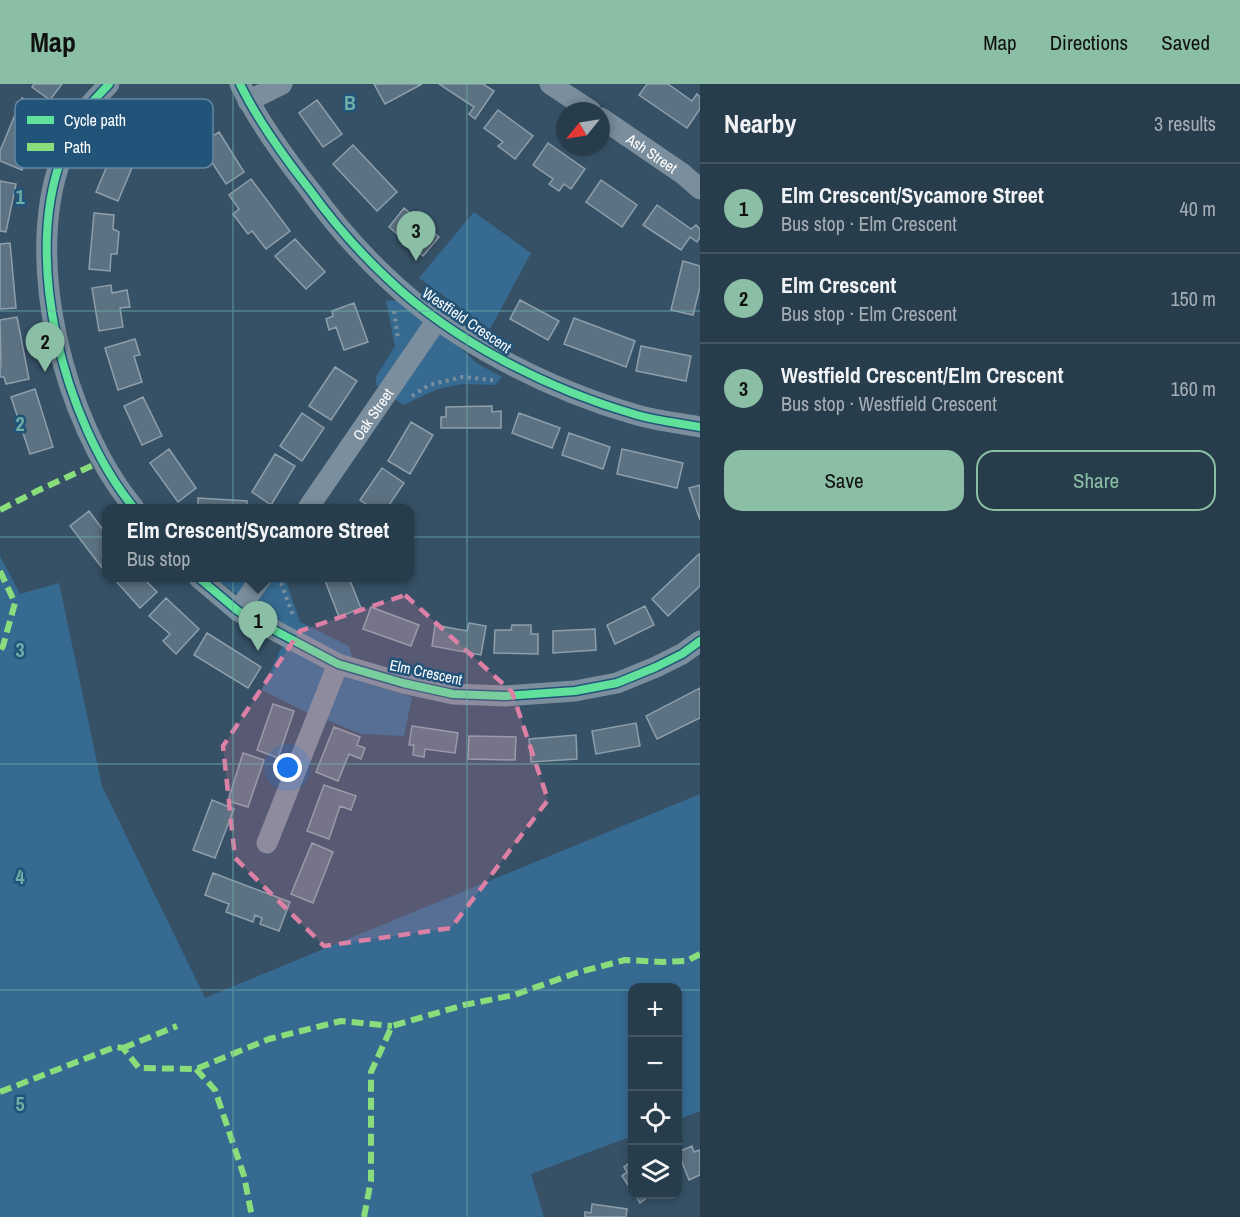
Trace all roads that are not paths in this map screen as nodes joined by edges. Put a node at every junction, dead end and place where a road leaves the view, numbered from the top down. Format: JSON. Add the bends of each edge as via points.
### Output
{"nodes":[{"id":1,"x":109,"y":84,"type":"edge"},
{"id":2,"x":282,"y":84,"type":"edge"},
{"id":3,"x":550,"y":84,"type":"edge"},
{"id":4,"x":244,"y":93,"type":"edge"},
{"id":5,"x":96,"y":99,"type":"edge"},
{"id":6,"x":577,"y":102,"type":"edge"},
{"id":7,"x":610,"y":124,"type":"edge"},
{"id":8,"x":59,"y":168,"type":"edge"},
{"id":9,"x":700,"y":189,"type":"edge"},
{"id":10,"x":437,"y":320,"type":"junction"},
{"id":11,"x":700,"y":427,"type":"edge"},
{"id":12,"x":131,"y":504,"type":"edge"},
{"id":13,"x":311,"y":504,"type":"edge"},
{"id":14,"x":204,"y":582,"type":"edge"},
{"id":15,"x":258,"y":582,"type":"edge"},
{"id":16,"x":238,"y":611,"type":"junction"},
{"id":17,"x":700,"y":641,"type":"edge"},
{"id":18,"x":338,"y":664,"type":"junction"},
{"id":19,"x":267,"y":843,"type":"dead end"}],
"edges":[{"from":1,"to":5,"type":"street"},
{"from":2,"to":4,"type":"street"},
{"from":3,"to":6,"type":"street"},
{"from":4,"to":10,"type":"street","name":"Westfield Crescent","via":[[294,170],[336,224],[388,280]]},
{"from":7,"to":9,"type":"street","name":"Ash Street"},
{"from":8,"to":12,"type":"street","via":[[46,225],[48,279],[61,358],[102,461]]},
{"from":10,"to":11,"type":"street","name":"Westfield Crescent","via":[[508,364],[574,393],[638,415]]},
{"from":10,"to":13,"type":"street","name":"Oak Street"},
{"from":14,"to":16,"type":"street","name":"Elm Crescent"},
{"from":15,"to":16,"type":"street"},
{"from":16,"to":18,"type":"street","name":"Elm Crescent"},
{"from":17,"to":18,"type":"street","name":"Elm Crescent","via":[[682,654],[617,683],[505,696],[453,694]]},
{"from":18,"to":19,"type":"street"}]}
